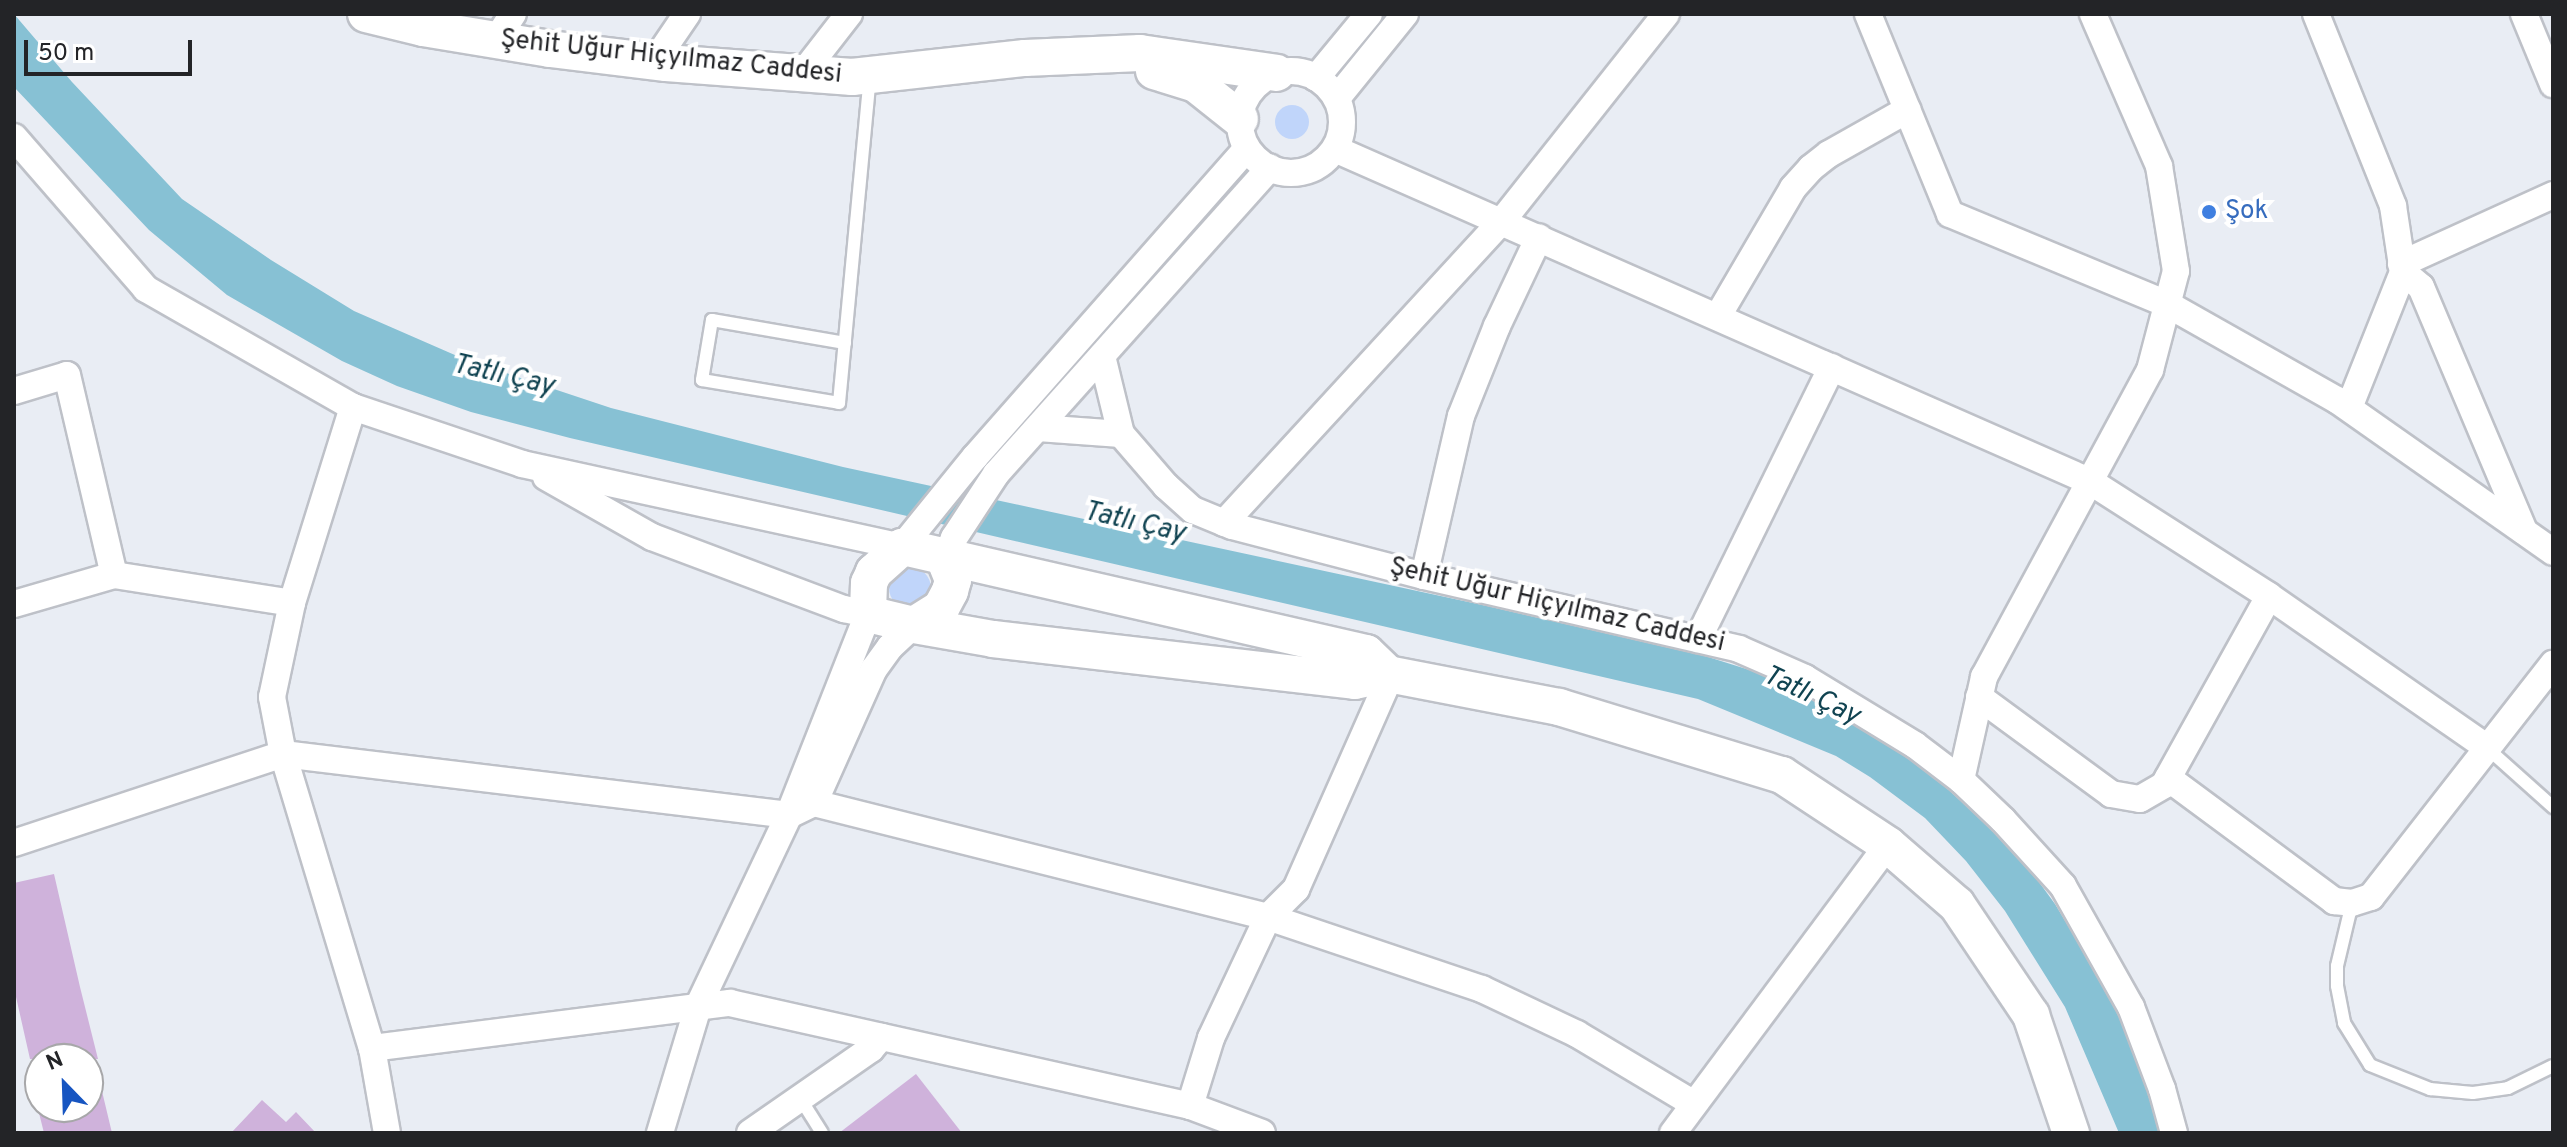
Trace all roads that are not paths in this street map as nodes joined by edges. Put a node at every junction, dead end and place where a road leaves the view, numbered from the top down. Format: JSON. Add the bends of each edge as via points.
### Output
{"nodes":[{"id":1,"x":366,"y":14,"type":"edge"},
{"id":2,"x":687,"y":14,"type":"edge"},
{"id":3,"x":849,"y":14,"type":"edge"},
{"id":4,"x":1369,"y":14,"type":"edge"},
{"id":5,"x":1405,"y":14,"type":"edge"},
{"id":6,"x":1666,"y":14,"type":"edge"},
{"id":7,"x":1868,"y":14,"type":"edge"},
{"id":8,"x":2093,"y":14,"type":"edge"},
{"id":9,"x":2316,"y":14,"type":"edge"},
{"id":10,"x":2524,"y":14,"type":"edge"},
{"id":11,"x":504,"y":27,"type":"edge"},
{"id":12,"x":1025,"y":58,"type":"junction"},
{"id":13,"x":655,"y":61,"type":"junction"},
{"id":14,"x":803,"y":73,"type":"junction"},
{"id":15,"x":1277,"y":73,"type":"junction"},
{"id":16,"x":871,"y":75,"type":"junction"},
{"id":17,"x":1316,"y":78,"type":"junction"},
{"id":18,"x":2553,"y":84,"type":"edge"},
{"id":19,"x":1337,"y":98,"type":"junction"},
{"id":20,"x":1907,"y":110,"type":"junction"},
{"id":21,"x":1244,"y":134,"type":"junction"},
{"id":22,"x":14,"y":137,"type":"edge"},
{"id":23,"x":1335,"y":149,"type":"junction"},
{"id":24,"x":1270,"y":168,"type":"junction"},
{"id":25,"x":2553,"y":195,"type":"edge"},
{"id":26,"x":1502,"y":221,"type":"junction"},
{"id":27,"x":1539,"y":237,"type":"junction"},
{"id":28,"x":2402,"y":268,"type":"junction"},
{"id":29,"x":2167,"y":304,"type":"junction"},
{"id":30,"x":1718,"y":316,"type":"junction"},
{"id":31,"x":845,"y":343,"type":"junction"},
{"id":32,"x":1102,"y":356,"type":"junction"},
{"id":33,"x":1832,"y":367,"type":"junction"},
{"id":34,"x":14,"y":391,"type":"edge"},
{"id":35,"x":353,"y":407,"type":"junction"},
{"id":36,"x":2349,"y":408,"type":"junction"},
{"id":37,"x":1038,"y":428,"type":"junction"},
{"id":38,"x":1121,"y":434,"type":"junction"},
{"id":39,"x":522,"y":464,"type":"junction"},
{"id":40,"x":2091,"y":482,"type":"junction"},
{"id":41,"x":1224,"y":523,"type":"junction"},
{"id":42,"x":2524,"y":531,"type":"junction"},
{"id":43,"x":908,"y":541,"type":"junction"},
{"id":44,"x":948,"y":552,"type":"junction"},
{"id":45,"x":2553,"y":552,"type":"edge"},
{"id":46,"x":114,"y":575,"type":"junction"},
{"id":47,"x":1424,"y":576,"type":"junction"},
{"id":48,"x":2269,"y":596,"type":"junction"},
{"id":49,"x":292,"y":603,"type":"junction"},
{"id":50,"x":14,"y":604,"type":"edge"},
{"id":51,"x":868,"y":614,"type":"junction"},
{"id":52,"x":914,"y":625,"type":"junction"},
{"id":53,"x":1698,"y":639,"type":"junction"},
{"id":54,"x":2553,"y":664,"type":"edge"},
{"id":55,"x":1390,"y":674,"type":"junction"},
{"id":56,"x":1979,"y":697,"type":"junction"},
{"id":57,"x":2486,"y":747,"type":"junction"},
{"id":58,"x":283,"y":754,"type":"junction"},
{"id":59,"x":2168,"y":778,"type":"junction"},
{"id":60,"x":1961,"y":780,"type":"junction"},
{"id":61,"x":814,"y":803,"type":"junction"},
{"id":62,"x":2553,"y":807,"type":"edge"},
{"id":63,"x":789,"y":815,"type":"junction"},
{"id":64,"x":14,"y":843,"type":"edge"},
{"id":65,"x":1888,"y":845,"type":"junction"},
{"id":66,"x":2352,"y":903,"type":"junction"},
{"id":67,"x":1268,"y":917,"type":"junction"},
{"id":68,"x":698,"y":1007,"type":"junction"},
{"id":69,"x":881,"y":1037,"type":"junction"},
{"id":70,"x":372,"y":1048,"type":"junction"},
{"id":71,"x":2553,"y":1066,"type":"edge"},
{"id":72,"x":800,"y":1098,"type":"junction"},
{"id":73,"x":1694,"y":1104,"type":"junction"},
{"id":74,"x":1190,"y":1106,"type":"junction"},
{"id":75,"x":387,"y":1133,"type":"edge"},
{"id":76,"x":660,"y":1133,"type":"edge"},
{"id":77,"x":750,"y":1133,"type":"edge"},
{"id":78,"x":822,"y":1133,"type":"edge"},
{"id":79,"x":1262,"y":1133,"type":"edge"},
{"id":80,"x":1673,"y":1133,"type":"edge"},
{"id":81,"x":2071,"y":1133,"type":"edge"},
{"id":82,"x":2174,"y":1133,"type":"edge"}],
"edges":[{"from":1,"to":11,"type":"street","name":"Şehit Uğur Hiçyılmaz Caddesi","via":[[423,28]]},
{"from":2,"to":13,"type":"street"},
{"from":3,"to":14,"type":"street"},
{"from":4,"to":17,"type":"street"},
{"from":5,"to":19,"type":"street"},
{"from":6,"to":26,"type":"street"},
{"from":7,"to":20,"type":"street"},
{"from":8,"to":29,"type":"street","via":[[2159,166],[2176,271]]},
{"from":9,"to":28,"type":"street","via":[[2393,206]]},
{"from":10,"to":18,"type":"street"},
{"from":11,"to":13,"type":"street","name":"Şehit Uğur Hiçyılmaz Caddesi"},
{"from":12,"to":15,"type":"street","via":[[1140,53]]},
{"from":12,"to":16,"type":"street","name":"Şehit Uğur Hiçyılmaz Caddesi"},
{"from":12,"to":21,"type":"street","via":[[1150,70],[1196,84]]},
{"from":13,"to":14,"type":"street","name":"Şehit Uğur Hiçyılmaz Caddesi"},
{"from":14,"to":16,"type":"street","name":"Şehit Uğur Hiçyılmaz Caddesi"},
{"from":15,"to":17,"type":"street","via":[[1295,71]]},
{"from":15,"to":21,"type":"street","via":[[1250,91]]},
{"from":16,"to":31,"type":"lane"},
{"from":17,"to":19,"type":"street"},
{"from":19,"to":23,"type":"street","via":[[1342,132]]},
{"from":20,"to":29,"type":"street","via":[[1950,214]]},
{"from":20,"to":30,"type":"street","via":[[1811,168],[1793,188]]},
{"from":21,"to":24,"type":"street"},
{"from":21,"to":43,"type":"street"},
{"from":22,"to":35,"type":"street","via":[[146,289]]},
{"from":23,"to":24,"type":"street","via":[[1309,170]]},
{"from":23,"to":26,"type":"street"},
{"from":24,"to":32,"type":"street"},
{"from":25,"to":28,"type":"street"},
{"from":26,"to":27,"type":"street"},
{"from":26,"to":41,"type":"street"},
{"from":27,"to":30,"type":"street"},
{"from":27,"to":47,"type":"street","via":[[1461,416]]},
{"from":28,"to":36,"type":"street"},
{"from":28,"to":42,"type":"street","via":[[2421,287]]},
{"from":29,"to":36,"type":"street"},
{"from":29,"to":40,"type":"street","via":[[2150,370]]},
{"from":30,"to":33,"type":"street"},
{"from":31,"to":31,"type":"lane","via":[[712,320],[702,380],[839,403]]},
{"from":32,"to":37,"type":"street"},
{"from":32,"to":38,"type":"street"},
{"from":33,"to":40,"type":"street"},
{"from":33,"to":53,"type":"street"},
{"from":34,"to":46,"type":"street","via":[[67,375]]},
{"from":35,"to":39,"type":"street"},
{"from":35,"to":49,"type":"street"},
{"from":36,"to":42,"type":"street"},
{"from":37,"to":38,"type":"street"},
{"from":37,"to":44,"type":"street","via":[[987,489]]},
{"from":38,"to":41,"type":"street","name":"Şehit Uğur Hiçyılmaz Caddesi","via":[[1193,510]]},
{"from":39,"to":43,"type":"street"},
{"from":39,"to":51,"type":"street","via":[[652,537]]},
{"from":40,"to":48,"type":"street"},
{"from":40,"to":56,"type":"street","via":[[1984,677]]},
{"from":41,"to":47,"type":"street","name":"Şehit Uğur Hiçyılmaz Caddesi"},
{"from":42,"to":45,"type":"street"},
{"from":43,"to":44,"type":"street"},
{"from":43,"to":51,"type":"street","via":[[869,583]]},
{"from":44,"to":52,"type":"street","via":[[950,591],[941,608]]},
{"from":44,"to":55,"type":"street","via":[[1366,653]]},
{"from":46,"to":49,"type":"street"},
{"from":46,"to":50,"type":"street"},
{"from":47,"to":53,"type":"street","name":"Şehit Uğur Hiçyılmaz Caddesi"},
{"from":48,"to":57,"type":"street"},
{"from":48,"to":59,"type":"street"},
{"from":49,"to":58,"type":"street","via":[[272,697]]},
{"from":51,"to":52,"type":"street"},
{"from":51,"to":63,"type":"street"},
{"from":52,"to":55,"type":"street","via":[[1355,681]]},
{"from":52,"to":61,"type":"street","via":[[874,669]]},
{"from":53,"to":60,"type":"street","name":"Şehit Uğur Hiçyılmaz Caddesi","via":[[1739,649],[1805,678],[1865,712]]},
{"from":54,"to":57,"type":"street"},
{"from":55,"to":65,"type":"street","via":[[1559,707],[1782,775]]},
{"from":55,"to":67,"type":"street","via":[[1296,889]]},
{"from":56,"to":59,"type":"street","via":[[2111,794],[2140,799]]},
{"from":56,"to":60,"type":"street"},
{"from":57,"to":62,"type":"lane"},
{"from":57,"to":66,"type":"street","via":[[2371,897]]},
{"from":58,"to":63,"type":"street"},
{"from":58,"to":64,"type":"street"},
{"from":58,"to":70,"type":"street"},
{"from":59,"to":66,"type":"street","via":[[2334,901]]},
{"from":60,"to":82,"type":"street","name":"Şehit Uğur Hiçyılmaz Caddesi","via":[[2063,886],[2131,1007]]},
{"from":61,"to":63,"type":"street"},
{"from":61,"to":67,"type":"street"},
{"from":63,"to":68,"type":"street"},
{"from":65,"to":73,"type":"street"},
{"from":65,"to":81,"type":"street","via":[[1957,905],[2031,1015]]},
{"from":66,"to":71,"type":"lane","via":[[2337,986],[2344,1023],[2370,1065],[2430,1089],[2473,1093],[2508,1088]]},
{"from":67,"to":73,"type":"street","via":[[1482,989],[1577,1034]]},
{"from":67,"to":74,"type":"street","via":[[1211,1038]]},
{"from":68,"to":69,"type":"street","via":[[730,1003]]},
{"from":68,"to":70,"type":"street"},
{"from":68,"to":76,"type":"street"},
{"from":69,"to":72,"type":"street"},
{"from":69,"to":74,"type":"street"},
{"from":70,"to":75,"type":"street"},
{"from":72,"to":77,"type":"street"},
{"from":72,"to":78,"type":"lane"},
{"from":73,"to":80,"type":"street"},
{"from":74,"to":79,"type":"street"}]}
